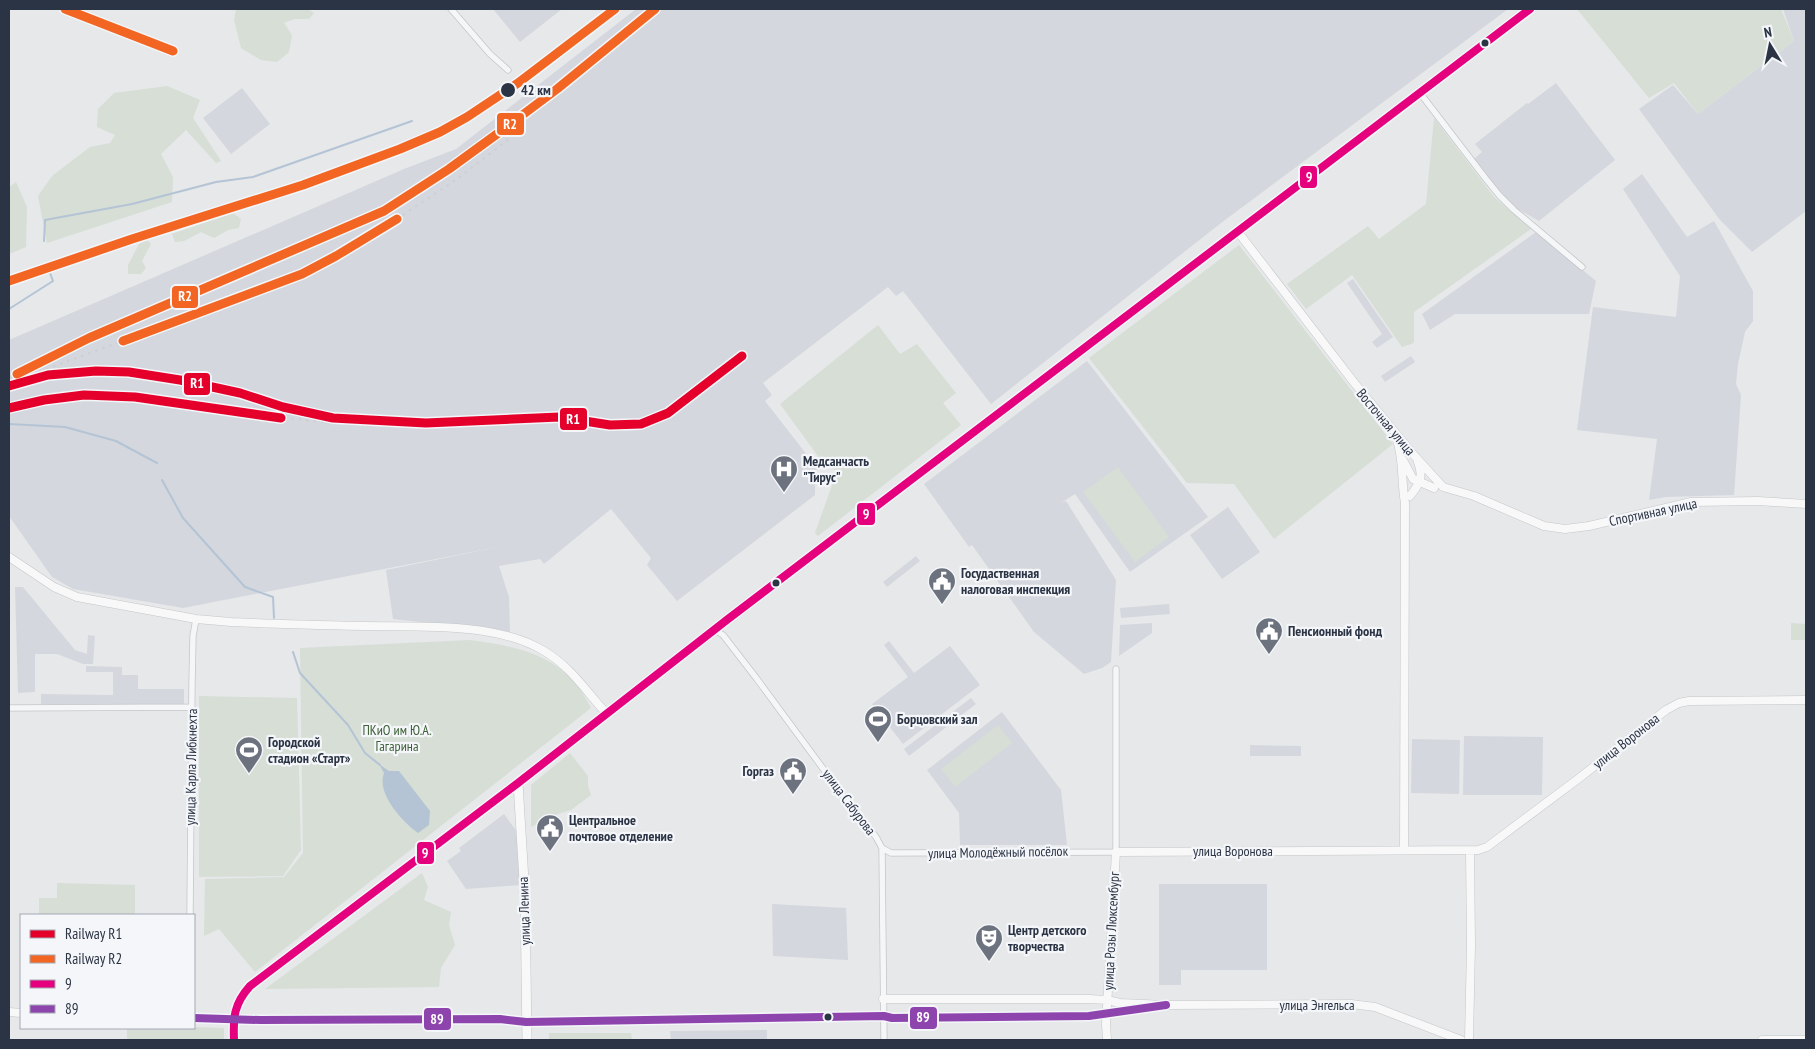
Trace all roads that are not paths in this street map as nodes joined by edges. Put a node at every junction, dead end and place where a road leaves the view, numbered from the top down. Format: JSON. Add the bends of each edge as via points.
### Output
{"nodes":[{"id":1,"x":451,"y":9,"type":"edge"},
{"id":2,"x":1530,"y":9,"type":"edge"},
{"id":3,"x":508,"y":70,"type":"dead end"},
{"id":4,"x":1420,"y":93,"type":"junction"},
{"id":5,"x":1238,"y":232,"type":"junction"},
{"id":6,"x":1582,"y":267,"type":"dead end"},
{"id":7,"x":1393,"y":430,"type":"junction"},
{"id":8,"x":1400,"y":451,"type":"junction"},
{"id":9,"x":1425,"y":471,"type":"junction"},
{"id":10,"x":1409,"y":474,"type":"junction"},
{"id":11,"x":1420,"y":483,"type":"junction"},
{"id":12,"x":1443,"y":487,"type":"junction"},
{"id":13,"x":1434,"y":488,"type":"junction"},
{"id":14,"x":1402,"y":489,"type":"junction"},
{"id":15,"x":1408,"y":500,"type":"junction"},
{"id":16,"x":1806,"y":504,"type":"edge"},
{"id":17,"x":9,"y":557,"type":"edge"},
{"id":18,"x":196,"y":619,"type":"junction"},
{"id":19,"x":715,"y":630,"type":"junction"},
{"id":20,"x":1116,"y":669,"type":"dead end"},
{"id":21,"x":1806,"y":700,"type":"edge"},
{"id":22,"x":192,"y":707,"type":"junction"},
{"id":23,"x":9,"y":708,"type":"edge"},
{"id":24,"x":606,"y":713,"type":"junction"},
{"id":25,"x":518,"y":783,"type":"junction"},
{"id":26,"x":882,"y":848,"type":"junction"},
{"id":27,"x":1404,"y":850,"type":"junction"},
{"id":28,"x":1470,"y":851,"type":"junction"},
{"id":29,"x":1116,"y":852,"type":"junction"},
{"id":30,"x":190,"y":914,"type":"edge"},
{"id":31,"x":883,"y":999,"type":"junction"},
{"id":32,"x":1107,"y":1000,"type":"junction"},
{"id":33,"x":1166,"y":1005,"type":"junction"},
{"id":34,"x":1106,"y":1014,"type":"junction"},
{"id":35,"x":884,"y":1016,"type":"junction"},
{"id":36,"x":195,"y":1018,"type":"edge"},
{"id":37,"x":234,"y":1019,"type":"junction"},
{"id":38,"x":526,"y":1022,"type":"junction"},
{"id":39,"x":234,"y":1040,"type":"edge"},
{"id":40,"x":527,"y":1040,"type":"edge"},
{"id":41,"x":884,"y":1040,"type":"edge"},
{"id":42,"x":1106,"y":1040,"type":"edge"},
{"id":43,"x":1461,"y":1040,"type":"edge"},
{"id":44,"x":1469,"y":1040,"type":"edge"},
{"id":45,"x":1762,"y":1040,"type":"edge"},
{"id":46,"x":1794,"y":1040,"type":"edge"},
{"id":47,"x":1806,"y":1040,"type":"edge"}],
"edges":[{"from":1,"to":3,"type":"street"},
{"from":2,"to":4,"type":"main road"},
{"from":4,"to":5,"type":"main road"},
{"from":4,"to":6,"type":"street","via":[[1499,194]]},
{"from":5,"to":7,"type":"street","name":"Восточная улица"},
{"from":5,"to":19,"type":"main road"},
{"from":7,"to":8,"type":"street"},
{"from":7,"to":9,"type":"street","name":"Восточная улица"},
{"from":8,"to":10,"type":"street"},
{"from":8,"to":14,"type":"street"},
{"from":9,"to":10,"type":"street","via":[[1416,470]]},
{"from":9,"to":11,"type":"street"},
{"from":9,"to":12,"type":"street","name":"Восточная улица"},
{"from":10,"to":11,"type":"street"},
{"from":10,"to":14,"type":"street"},
{"from":11,"to":13,"type":"street"},
{"from":11,"to":15,"type":"street"},
{"from":12,"to":13,"type":"street"},
{"from":12,"to":16,"type":"street","name":"Спортивная улица","via":[[1474,496],[1544,526],[1565,529],[1691,502]]},
{"from":13,"to":15,"type":"street"},
{"from":14,"to":15,"type":"street"},
{"from":15,"to":27,"type":"street"},
{"from":17,"to":18,"type":"street","via":[[77,598]]},
{"from":18,"to":22,"type":"street","name":"улица Карла Либкнехта"},
{"from":18,"to":24,"type":"street","via":[[446,627],[520,640],[567,667]]},
{"from":19,"to":24,"type":"main road"},
{"from":19,"to":26,"type":"street","name":"улица Сабурова","via":[[723,635],[757,678]]},
{"from":20,"to":29,"type":"street"},
{"from":21,"to":28,"type":"street","name":"улица Воронова","via":[[1679,703],[1487,847]]},
{"from":22,"to":23,"type":"street"},
{"from":22,"to":30,"type":"street","name":"улица Карла Либкнехта"},
{"from":24,"to":25,"type":"main road"},
{"from":25,"to":37,"type":"street","via":[[250,986],[236,1006]]},
{"from":25,"to":38,"type":"main road","name":"улица Ленина","via":[[525,898]]},
{"from":26,"to":29,"type":"street","name":"улица Молодёжный посёлок","via":[[891,853]]},
{"from":26,"to":31,"type":"street","name":"улица Сабурова"},
{"from":27,"to":28,"type":"street","name":"улица Воронова"},
{"from":27,"to":29,"type":"street","name":"улица Воронова"},
{"from":28,"to":44,"type":"street"},
{"from":29,"to":32,"type":"street","name":"улица Розы Люксембург"},
{"from":31,"to":32,"type":"street","name":"улица Энгельса"},
{"from":31,"to":35,"type":"street","name":"улица Сабурова"},
{"from":32,"to":33,"type":"street","name":"улица Энгельса"},
{"from":32,"to":34,"type":"street","name":"улица Розы Люксембург"},
{"from":33,"to":34,"type":"street","name":"улица Энгельса"},
{"from":33,"to":43,"type":"street","name":"улица Энгельса","via":[[1351,1004],[1375,1007]]},
{"from":34,"to":35,"type":"street","name":"улица Энгельса","via":[[958,1019]]},
{"from":34,"to":42,"type":"street","name":"улица Розы Люксембург"},
{"from":35,"to":38,"type":"street","name":"улица Энгельса"},
{"from":35,"to":41,"type":"street","name":"улица Сабурова"},
{"from":36,"to":37,"type":"street","name":"улица Энгельса"},
{"from":37,"to":38,"type":"street","name":"улица Энгельса","via":[[500,1019]]},
{"from":37,"to":39,"type":"street"},
{"from":38,"to":40,"type":"main road","name":"улица Ленина"},
{"from":45,"to":46,"type":"street"},
{"from":46,"to":47,"type":"street"}]}
